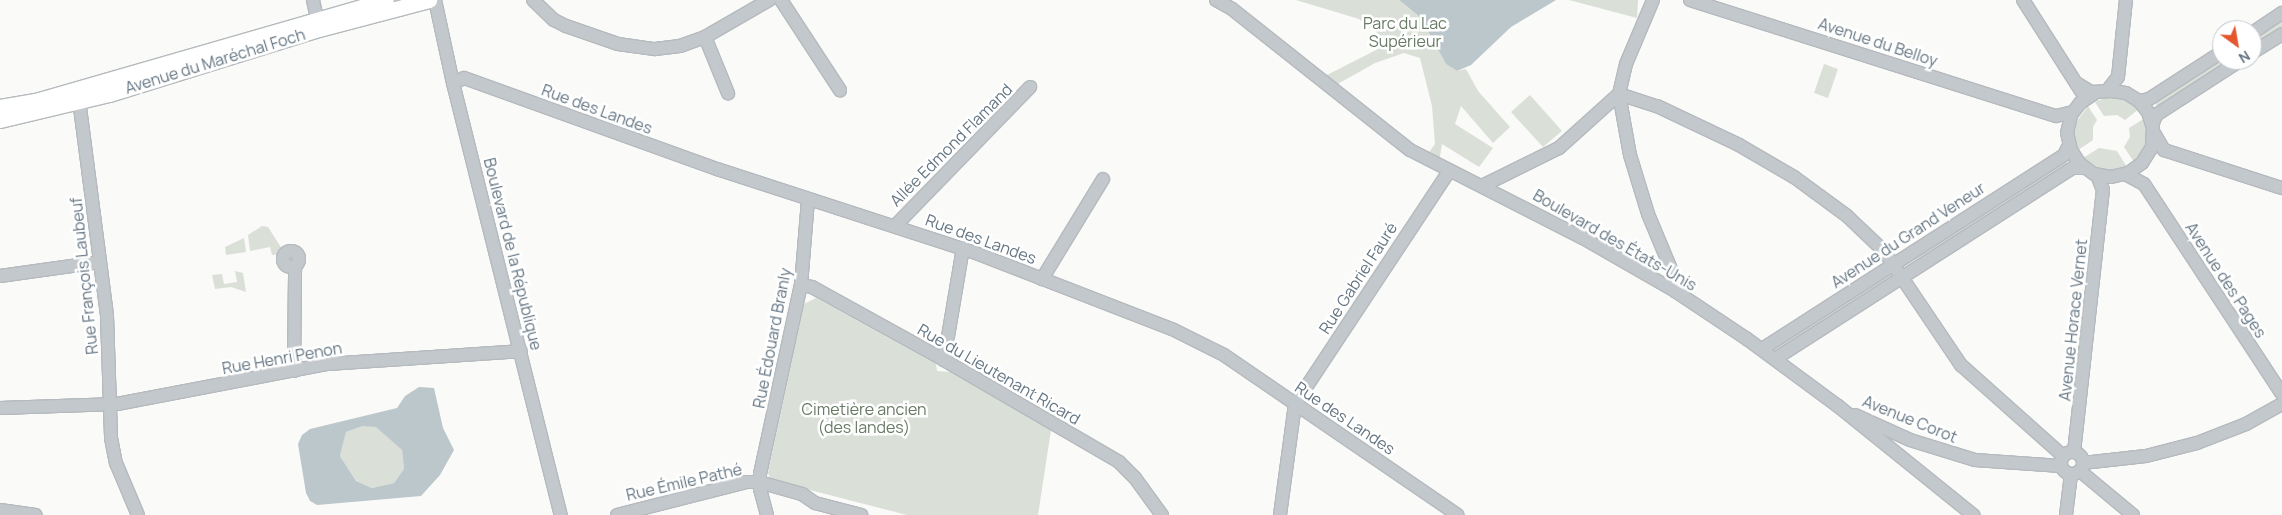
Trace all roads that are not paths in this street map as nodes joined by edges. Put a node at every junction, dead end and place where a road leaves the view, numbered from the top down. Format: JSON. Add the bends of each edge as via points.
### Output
{"nodes":[{"id":1,"x":313,"y":0,"type":"edge"},
{"id":2,"x":386,"y":0,"type":"edge"},
{"id":3,"x":429,"y":0,"type":"edge"},
{"id":4,"x":435,"y":0,"type":"edge"},
{"id":5,"x":533,"y":0,"type":"edge"},
{"id":6,"x":769,"y":0,"type":"edge"},
{"id":7,"x":781,"y":0,"type":"edge"},
{"id":8,"x":1216,"y":0,"type":"edge"},
{"id":9,"x":1653,"y":0,"type":"edge"},
{"id":10,"x":1690,"y":0,"type":"edge"},
{"id":11,"x":2023,"y":0,"type":"edge"},
{"id":12,"x":2126,"y":0,"type":"edge"},
{"id":13,"x":1230,"y":4,"type":"edge"},
{"id":14,"x":2282,"y":13,"type":"edge"},
{"id":15,"x":318,"y":24,"type":"junction"},
{"id":16,"x":2262,"y":26,"type":"edge"},
{"id":17,"x":2282,"y":34,"type":"edge"},
{"id":18,"x":705,"y":37,"type":"junction"},
{"id":19,"x":2262,"y":47,"type":"edge"},
{"id":20,"x":2212,"y":58,"type":"edge"},
{"id":21,"x":2226,"y":70,"type":"edge"},
{"id":22,"x":2118,"y":77,"type":"junction"},
{"id":23,"x":453,"y":83,"type":"junction"},
{"id":24,"x":2078,"y":84,"type":"junction"},
{"id":25,"x":1030,"y":87,"type":"dead end"},
{"id":26,"x":840,"y":90,"type":"dead end"},
{"id":27,"x":2101,"y":92,"type":"junction"},
{"id":28,"x":728,"y":93,"type":"dead end"},
{"id":29,"x":2126,"y":93,"type":"junction"},
{"id":30,"x":1619,"y":94,"type":"junction"},
{"id":31,"x":79,"y":95,"type":"junction"},
{"id":32,"x":2139,"y":101,"type":"junction"},
{"id":33,"x":0,"y":108,"type":"edge"},
{"id":34,"x":2076,"y":108,"type":"junction"},
{"id":35,"x":2056,"y":116,"type":"junction"},
{"id":36,"x":0,"y":120,"type":"edge"},
{"id":37,"x":2153,"y":128,"type":"junction"},
{"id":38,"x":2068,"y":129,"type":"junction"},
{"id":39,"x":2069,"y":145,"type":"junction"},
{"id":40,"x":2164,"y":150,"type":"junction"},
{"id":41,"x":2145,"y":160,"type":"junction"},
{"id":42,"x":2084,"y":168,"type":"junction"},
{"id":43,"x":1449,"y":171,"type":"junction"},
{"id":44,"x":2097,"y":175,"type":"junction"},
{"id":45,"x":2121,"y":175,"type":"junction"},
{"id":46,"x":1103,"y":179,"type":"dead end"},
{"id":47,"x":2144,"y":184,"type":"junction"},
{"id":48,"x":1482,"y":186,"type":"junction"},
{"id":49,"x":2282,"y":188,"type":"edge"},
{"id":50,"x":2103,"y":190,"type":"junction"},
{"id":51,"x":808,"y":199,"type":"junction"},
{"id":52,"x":895,"y":226,"type":"junction"},
{"id":53,"x":963,"y":248,"type":"junction"},
{"id":54,"x":100,"y":262,"type":"junction"},
{"id":55,"x":1894,"y":264,"type":"junction"},
{"id":56,"x":295,"y":267,"type":"dead end"},
{"id":57,"x":0,"y":276,"type":"edge"},
{"id":58,"x":1903,"y":277,"type":"junction"},
{"id":59,"x":1042,"y":278,"type":"junction"},
{"id":60,"x":801,"y":285,"type":"junction"},
{"id":61,"x":1674,"y":291,"type":"junction"},
{"id":62,"x":1762,"y":349,"type":"junction"},
{"id":63,"x":521,"y":351,"type":"junction"},
{"id":64,"x":1775,"y":359,"type":"junction"},
{"id":65,"x":944,"y":360,"type":"junction"},
{"id":66,"x":294,"y":371,"type":"junction"},
{"id":67,"x":2282,"y":394,"type":"edge"},
{"id":68,"x":110,"y":404,"type":"junction"},
{"id":69,"x":1295,"y":404,"type":"junction"},
{"id":70,"x":2282,"y":404,"type":"edge"},
{"id":71,"x":1838,"y":406,"type":"junction"},
{"id":72,"x":0,"y":408,"type":"edge"},
{"id":73,"x":1910,"y":440,"type":"junction"},
{"id":74,"x":1899,"y":458,"type":"junction"},
{"id":75,"x":2072,"y":464,"type":"junction"},
{"id":76,"x":760,"y":482,"type":"junction"},
{"id":77,"x":0,"y":510,"type":"edge"},
{"id":78,"x":36,"y":515,"type":"edge"},
{"id":79,"x":138,"y":515,"type":"edge"},
{"id":80,"x":561,"y":515,"type":"edge"},
{"id":81,"x":616,"y":515,"type":"edge"},
{"id":82,"x":767,"y":515,"type":"edge"},
{"id":83,"x":861,"y":515,"type":"edge"},
{"id":84,"x":1162,"y":515,"type":"edge"},
{"id":85,"x":1280,"y":515,"type":"edge"},
{"id":86,"x":1458,"y":515,"type":"edge"},
{"id":87,"x":1973,"y":515,"type":"edge"},
{"id":88,"x":2066,"y":515,"type":"edge"},
{"id":89,"x":2133,"y":515,"type":"edge"}],
"edges":[{"from":1,"to":15,"type":"street"},
{"from":2,"to":15,"type":"main road","name":"Avenue du Maréchal Foch"},
{"from":3,"to":15,"type":"main road","name":"Avenue du Maréchal Foch"},
{"from":4,"to":23,"type":"street","name":"Boulevard de la République"},
{"from":5,"to":18,"type":"street","via":[[554,20],[566,26],[632,47],[667,48]]},
{"from":6,"to":18,"type":"street"},
{"from":7,"to":26,"type":"street"},
{"from":8,"to":13,"type":"street","name":"Boulevard des États-Unis"},
{"from":9,"to":30,"type":"street","via":[[1626,64]]},
{"from":10,"to":35,"type":"street","name":"Avenue du Belloy"},
{"from":11,"to":24,"type":"street"},
{"from":12,"to":22,"type":"street"},
{"from":13,"to":43,"type":"street","name":"Boulevard des États-Unis","via":[[1410,150]]},
{"from":14,"to":16,"type":"street"},
{"from":15,"to":31,"type":"main road","name":"Avenue du Maréchal Foch"},
{"from":17,"to":19,"type":"street"},
{"from":18,"to":28,"type":"street"},
{"from":20,"to":32,"type":"street","via":[[2149,99]]},
{"from":21,"to":37,"type":"street","via":[[2156,115]]},
{"from":22,"to":27,"type":"street"},
{"from":22,"to":29,"type":"street"},
{"from":23,"to":51,"type":"street","name":"Rue des Landes","via":[[464,78]]},
{"from":23,"to":63,"type":"street","name":"Boulevard de la République"},
{"from":24,"to":27,"type":"street"},
{"from":24,"to":34,"type":"street"},
{"from":25,"to":52,"type":"street","name":"Allée Edmond Flamand"},
{"from":27,"to":29,"type":"street"},
{"from":27,"to":34,"type":"street"},
{"from":29,"to":32,"type":"street"},
{"from":30,"to":48,"type":"street","via":[[1559,148]]},
{"from":30,"to":55,"type":"street","via":[[1679,115],[1772,164],[1846,215],[1874,240]]},
{"from":30,"to":61,"type":"street","via":[[1630,155],[1648,214],[1676,281]]},
{"from":31,"to":33,"type":"main road","name":"Avenue du Maréchal Foch"},
{"from":31,"to":36,"type":"main road","name":"Avenue du Maréchal Foch"},
{"from":31,"to":54,"type":"street","name":"Rue François Laubeuf"},
{"from":32,"to":37,"type":"street"},
{"from":34,"to":35,"type":"street"},
{"from":34,"to":38,"type":"street"},
{"from":35,"to":38,"type":"street"},
{"from":37,"to":40,"type":"street"},
{"from":37,"to":41,"type":"street"},
{"from":38,"to":39,"type":"street"},
{"from":39,"to":42,"type":"street"},
{"from":39,"to":55,"type":"street","name":"Avenue du Grand Veneur","via":[[2064,154]]},
{"from":40,"to":41,"type":"street"},
{"from":40,"to":49,"type":"street"},
{"from":41,"to":45,"type":"street"},
{"from":41,"to":47,"type":"street"},
{"from":42,"to":44,"type":"street"},
{"from":42,"to":58,"type":"street","name":"Avenue du Grand Veneur","via":[[2072,168]]},
{"from":43,"to":48,"type":"street","name":"Boulevard des États-Unis"},
{"from":43,"to":69,"type":"street","name":"Rue Gabriel Fauré"},
{"from":44,"to":45,"type":"street"},
{"from":44,"to":50,"type":"street"},
{"from":45,"to":47,"type":"street"},
{"from":45,"to":50,"type":"street"},
{"from":46,"to":59,"type":"street"},
{"from":47,"to":67,"type":"street","name":"Avenue des Pages"},
{"from":48,"to":61,"type":"street","name":"Boulevard des États-Unis","via":[[1583,238]]},
{"from":50,"to":75,"type":"street","name":"Avenue Horace Vernet"},
{"from":51,"to":52,"type":"street","name":"Rue des Landes"},
{"from":51,"to":60,"type":"street","name":"Rue Édouard Branly"},
{"from":52,"to":53,"type":"street","name":"Rue des Landes"},
{"from":53,"to":59,"type":"street","name":"Rue des Landes"},
{"from":53,"to":65,"type":"street"},
{"from":54,"to":57,"type":"street"},
{"from":54,"to":68,"type":"street","name":"Rue François Laubeuf","via":[[107,316]]},
{"from":55,"to":58,"type":"street"},
{"from":55,"to":62,"type":"street","name":"Avenue du Grand Veneur"},
{"from":56,"to":66,"type":"street"},
{"from":58,"to":64,"type":"street","name":"Avenue du Grand Veneur"},
{"from":58,"to":75,"type":"street","via":[[1961,364]]},
{"from":59,"to":69,"type":"street","name":"Rue des Landes","via":[[1199,342]]},
{"from":60,"to":65,"type":"street","name":"Rue du Lieutenant Ricard","via":[[812,287]]},
{"from":60,"to":76,"type":"street","name":"Rue Édouard Branly"},
{"from":61,"to":62,"type":"street","name":"Boulevard des États-Unis"},
{"from":62,"to":64,"type":"street","name":"Boulevard des États-Unis"},
{"from":63,"to":66,"type":"street","name":"Rue Henri Penon","via":[[326,364]]},
{"from":63,"to":80,"type":"street","name":"Boulevard de la République"},
{"from":64,"to":71,"type":"street","name":"Boulevard des États-Unis"},
{"from":65,"to":84,"type":"street","name":"Rue du Lieutenant Ricard","via":[[1124,466]]},
{"from":66,"to":68,"type":"street","name":"Rue Henri Penon"},
{"from":68,"to":72,"type":"street","name":"Rue Henri Penon"},
{"from":68,"to":79,"type":"street","name":"Rue François Laubeuf","via":[[113,453]]},
{"from":69,"to":85,"type":"street"},
{"from":69,"to":86,"type":"street","name":"Rue des Landes"},
{"from":70,"to":75,"type":"street","name":"Avenue Corot","via":[[2246,424],[2197,442],[2146,456]]},
{"from":71,"to":73,"type":"street","name":"Avenue Corot"},
{"from":71,"to":74,"type":"street","name":"Boulevard des États-Unis"},
{"from":73,"to":74,"type":"street"},
{"from":73,"to":75,"type":"street","name":"Avenue Corot","via":[[1975,460]]},
{"from":74,"to":87,"type":"street","name":"Boulevard des États-Unis"},
{"from":75,"to":88,"type":"street","name":"Avenue Horace Vernet"},
{"from":75,"to":89,"type":"street"},
{"from":76,"to":81,"type":"street","name":"Rue Émile Pathé","via":[[746,482]]},
{"from":76,"to":82,"type":"street"},
{"from":76,"to":83,"type":"street","via":[[802,494],[815,503]]},
{"from":77,"to":78,"type":"street"}]}
